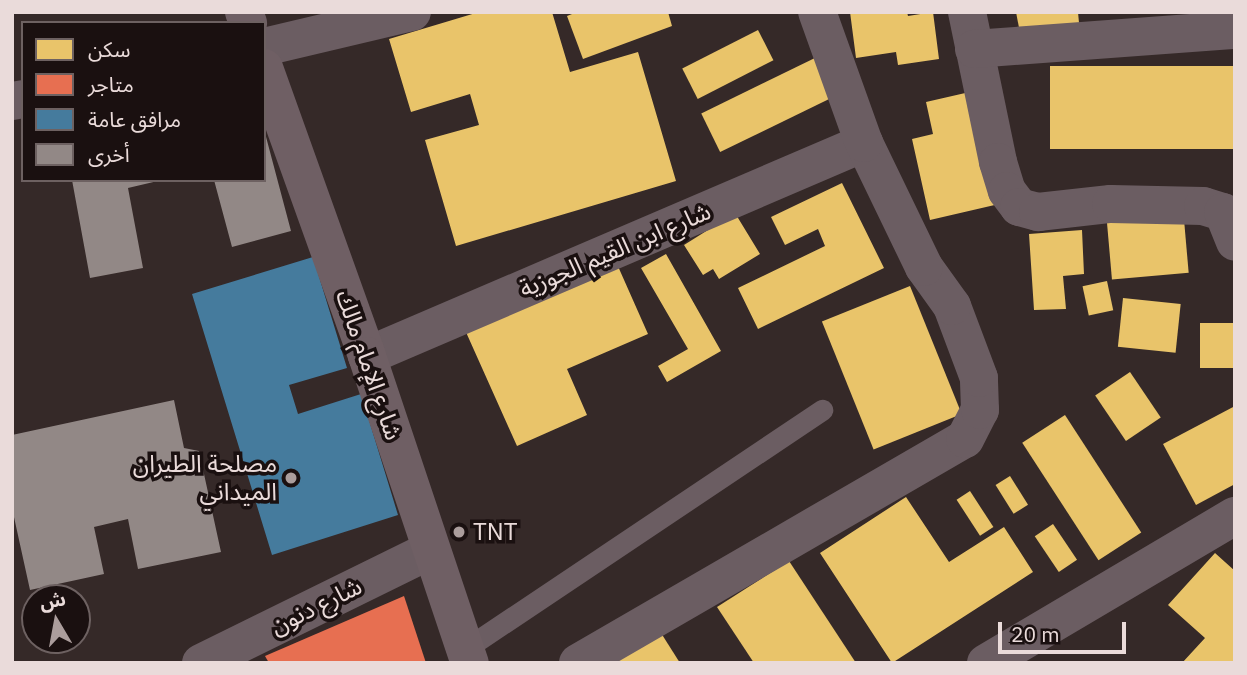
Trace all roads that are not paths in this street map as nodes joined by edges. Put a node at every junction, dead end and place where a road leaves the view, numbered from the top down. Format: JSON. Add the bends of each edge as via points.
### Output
{"nodes":[{"id":1,"x":412,"y":12,"type":"edge"},
{"id":2,"x":817,"y":12,"type":"edge"},
{"id":3,"x":967,"y":12,"type":"edge"},
{"id":4,"x":1235,"y":30,"type":"edge"},
{"id":5,"x":266,"y":47,"type":"edge"},
{"id":6,"x":974,"y":49,"type":"junction"},
{"id":7,"x":266,"y":74,"type":"edge"},
{"id":8,"x":864,"y":143,"type":"junction"},
{"id":9,"x":1235,"y":242,"type":"edge"},
{"id":10,"x":366,"y":356,"type":"junction"},
{"id":11,"x":822,"y":410,"type":"dead end"},
{"id":12,"x":1235,"y":516,"type":"edge"},
{"id":13,"x":431,"y":550,"type":"junction"},
{"id":14,"x":468,"y":656,"type":"edge"},
{"id":15,"x":201,"y":663,"type":"edge"},
{"id":16,"x":578,"y":663,"type":"edge"},
{"id":17,"x":986,"y":663,"type":"edge"}],
"edges":[{"from":1,"to":5,"type":"street"},
{"from":2,"to":8,"type":"street"},
{"from":3,"to":6,"type":"street"},
{"from":4,"to":6,"type":"street"},
{"from":6,"to":9,"type":"street","via":[[998,162],[1007,191],[1019,207],[1038,212],[1111,204],[1203,206],[1223,212]]},
{"from":7,"to":10,"type":"street","name":"شارع الإمام مالك"},
{"from":8,"to":10,"type":"street","name":"شارع ابن القيم الجوزية"},
{"from":8,"to":16,"type":"street","via":[[917,253],[951,306],[979,378],[979,410],[965,439]]},
{"from":10,"to":13,"type":"street","name":"شارع الإمام مالك"},
{"from":11,"to":14,"type":"lane"},
{"from":12,"to":17,"type":"street"},
{"from":13,"to":14,"type":"street","name":"شارع الإمام مالك"},
{"from":13,"to":15,"type":"street","name":"شارع دنون"}]}
